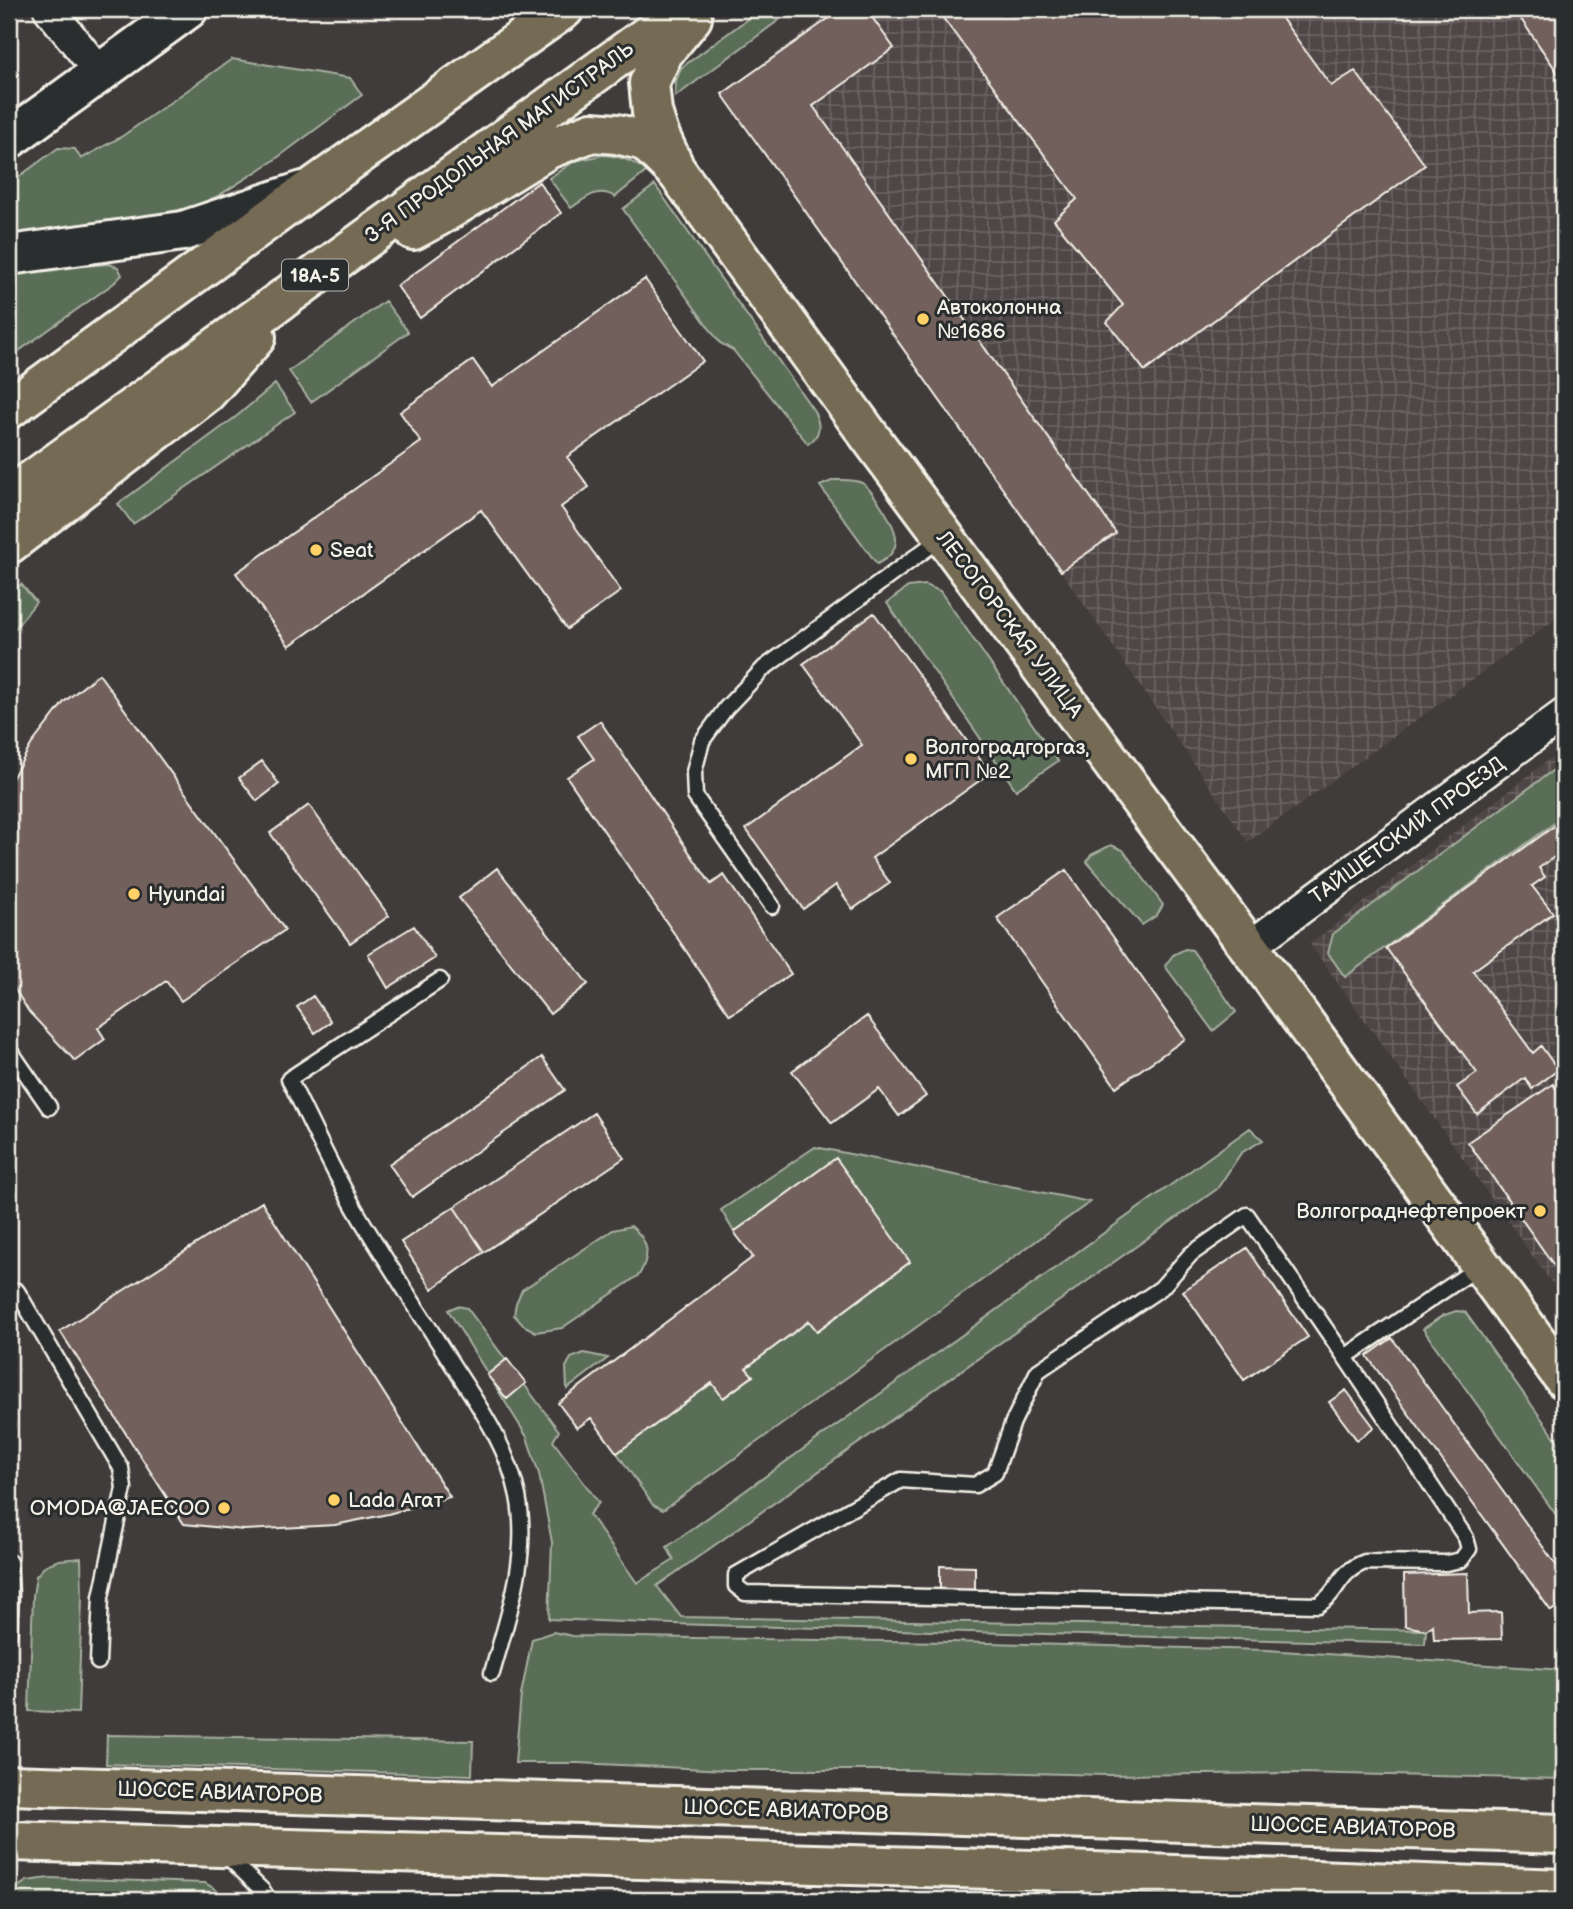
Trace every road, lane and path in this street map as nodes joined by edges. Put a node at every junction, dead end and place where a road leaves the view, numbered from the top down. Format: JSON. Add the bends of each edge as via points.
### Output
{"nodes":[{"id":1,"x":49,"y":9,"type":"edge"},
{"id":2,"x":188,"y":9,"type":"edge"},
{"id":3,"x":564,"y":9,"type":"edge"},
{"id":4,"x":684,"y":9,"type":"edge"},
{"id":5,"x":702,"y":9,"type":"edge"},
{"id":6,"x":100,"y":73,"type":"junction"},
{"id":7,"x":9,"y":139,"type":"edge"},
{"id":8,"x":677,"y":172,"type":"junction"},
{"id":9,"x":312,"y":188,"type":"junction"},
{"id":10,"x":9,"y":255,"type":"edge"},
{"id":11,"x":299,"y":286,"type":"junction"},
{"id":12,"x":9,"y":409,"type":"edge"},
{"id":13,"x":9,"y":497,"type":"edge"},
{"id":14,"x":944,"y":536,"type":"junction"},
{"id":15,"x":9,"y":544,"type":"edge"},
{"id":16,"x":1564,"y":714,"type":"edge"},
{"id":17,"x":772,"y":906,"type":"dead end"},
{"id":18,"x":1249,"y":947,"type":"junction"},
{"id":19,"x":440,"y":980,"type":"dead end"},
{"id":20,"x":9,"y":1049,"type":"edge"},
{"id":21,"x":48,"y":1108,"type":"dead end"},
{"id":22,"x":1481,"y":1265,"type":"junction"},
{"id":23,"x":17,"y":1291,"type":"dead end"},
{"id":24,"x":1345,"y":1357,"type":"junction"},
{"id":25,"x":1564,"y":1379,"type":"edge"},
{"id":26,"x":9,"y":1562,"type":"edge"},
{"id":27,"x":9,"y":1633,"type":"edge"},
{"id":28,"x":98,"y":1662,"type":"dead end"},
{"id":29,"x":492,"y":1673,"type":"dead end"},
{"id":30,"x":9,"y":1785,"type":"edge"},
{"id":31,"x":93,"y":1788,"type":"junction"},
{"id":32,"x":1564,"y":1834,"type":"edge"},
{"id":33,"x":9,"y":1841,"type":"edge"},
{"id":34,"x":93,"y":1843,"type":"junction"},
{"id":35,"x":218,"y":1847,"type":"junction"},
{"id":36,"x":1066,"y":1886,"type":"edge"},
{"id":37,"x":1564,"y":1889,"type":"edge"},
{"id":38,"x":269,"y":1900,"type":"edge"}],
"edges":[{"from":1,"to":6,"type":"street"},
{"from":2,"to":6,"type":"main road"},
{"from":3,"to":9,"type":"main road"},
{"from":4,"to":11,"type":"main road","name":"3-Я ПРОДОЛЬНАЯ МАГИСТРАЛЬ","number":"18А-5"},
{"from":5,"to":8,"type":"main road","via":[[663,53],[649,83],[652,112]]},
{"from":6,"to":7,"type":"main road"},
{"from":8,"to":11,"type":"main road","via":[[645,141],[592,132],[548,149],[437,217]]},
{"from":8,"to":14,"type":"main road","name":"ЛЕСОГОРСКАЯ УЛИЦА"},
{"from":9,"to":10,"type":"main road","via":[[183,231]]},
{"from":9,"to":12,"type":"main road"},
{"from":11,"to":13,"type":"main road","name":"3-Я ПРОДОЛЬНАЯ МАГИСТРАЛЬ","number":"18А-5"},
{"from":11,"to":15,"type":"main road","via":[[206,393]]},
{"from":14,"to":17,"type":"lane","via":[[764,668],[702,741],[694,772],[695,796]]},
{"from":14,"to":18,"type":"main road","name":"ЛЕСОГОРСКАЯ УЛИЦА"},
{"from":16,"to":18,"type":"street","name":"ТАЙШЕТСКИЙ ПРОЕЗД"},
{"from":18,"to":22,"type":"main road","name":"ЛЕСОГОРСКАЯ УЛИЦА"},
{"from":19,"to":29,"type":"lane","via":[[289,1079],[368,1230],[492,1426],[508,1463],[518,1497],[519,1578]]},
{"from":20,"to":21,"type":"lane"},
{"from":22,"to":24,"type":"lane"},
{"from":22,"to":25,"type":"main road","name":"ЛЕСОГОРСКАЯ УЛИЦА"},
{"from":23,"to":28,"type":"lane","via":[[121,1468],[124,1488],[101,1597]]},
{"from":24,"to":24,"type":"lane","via":[[1466,1538],[1469,1549],[1461,1560],[1352,1566],[1328,1600],[1318,1605],[745,1593],[736,1587],[736,1575],[901,1480],[975,1485],[995,1474],[1038,1371],[1161,1288],[1191,1254],[1247,1215]]},
{"from":26,"to":27,"type":"lane"},
{"from":30,"to":31,"type":"main road","name":"ШОССЕ АВИАТОРОВ"},
{"from":31,"to":32,"type":"main road","name":"ШОССЕ АВИАТОРОВ"},
{"from":31,"to":34,"type":"main road"},
{"from":33,"to":34,"type":"main road"},
{"from":34,"to":35,"type":"main road"},
{"from":35,"to":36,"type":"main road"},
{"from":35,"to":38,"type":"lane"},
{"from":36,"to":37,"type":"main road"}]}
